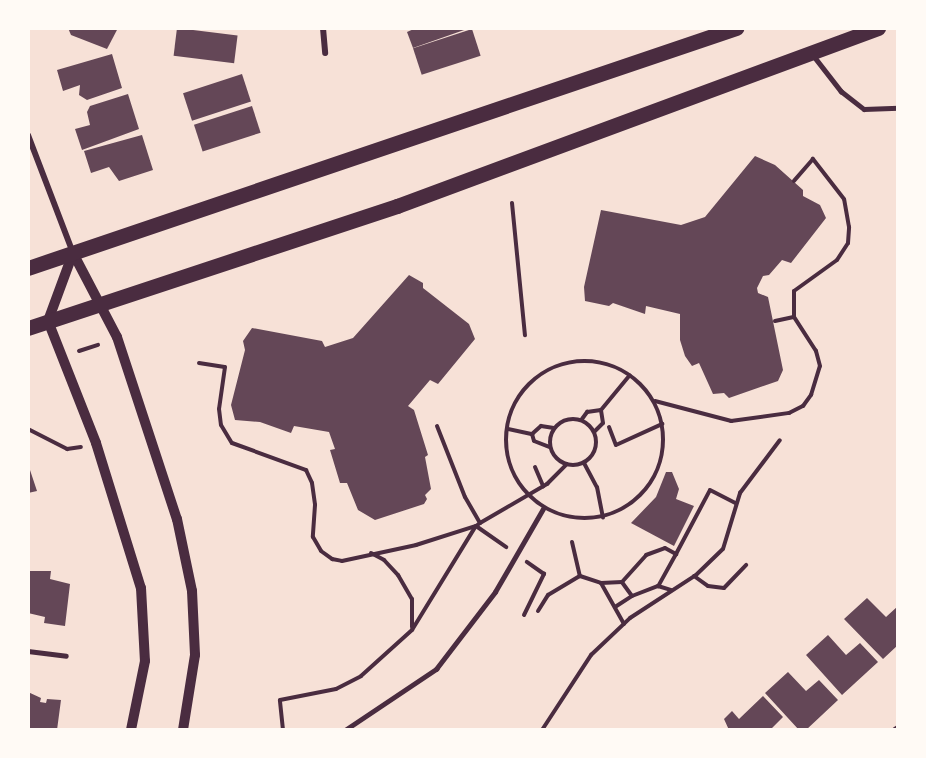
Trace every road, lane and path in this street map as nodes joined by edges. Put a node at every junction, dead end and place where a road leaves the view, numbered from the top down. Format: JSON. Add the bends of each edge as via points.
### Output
{"nodes":[{"id":1,"x":323,"y":28,"type":"edge"},
{"id":2,"x":736,"y":28,"type":"edge"},
{"id":3,"x":878,"y":28,"type":"edge"},
{"id":4,"x":325,"y":53,"type":"dead end"},
{"id":5,"x":812,"y":53,"type":"junction"},
{"id":6,"x":897,"y":108,"type":"edge"},
{"id":7,"x":28,"y":135,"type":"edge"},
{"id":8,"x":794,"y":181,"type":"dead end"},
{"id":9,"x":512,"y":203,"type":"dead end"},
{"id":10,"x":73,"y":253,"type":"junction"},
{"id":11,"x":28,"y":268,"type":"edge"},
{"id":12,"x":100,"y":303,"type":"junction"},
{"id":13,"x":794,"y":316,"type":"junction"},
{"id":14,"x":48,"y":321,"type":"junction"},
{"id":15,"x":775,"y":321,"type":"dead end"},
{"id":16,"x":28,"y":328,"type":"edge"},
{"id":17,"x":525,"y":335,"type":"dead end"},
{"id":18,"x":98,"y":345,"type":"dead end"},
{"id":19,"x":79,"y":351,"type":"dead end"},
{"id":20,"x":200,"y":363,"type":"dead end"},
{"id":21,"x":630,"y":375,"type":"junction"},
{"id":22,"x":655,"y":400,"type":"junction"},
{"id":23,"x":601,"y":410,"type":"junction"},
{"id":24,"x":582,"y":419,"type":"junction"},
{"id":25,"x":662,"y":424,"type":"junction"},
{"id":26,"x":437,"y":426,"type":"dead end"},
{"id":27,"x":609,"y":427,"type":"dead end"},
{"id":28,"x":554,"y":428,"type":"junction"},
{"id":29,"x":28,"y":429,"type":"edge"},
{"id":30,"x":508,"y":429,"type":"junction"},
{"id":31,"x":594,"y":432,"type":"junction"},
{"id":32,"x":532,"y":434,"type":"junction"},
{"id":33,"x":780,"y":440,"type":"dead end"},
{"id":34,"x":96,"y":443,"type":"junction"},
{"id":35,"x":550,"y":447,"type":"junction"},
{"id":36,"x":584,"y":463,"type":"junction"},
{"id":37,"x":567,"y":464,"type":"junction"},
{"id":38,"x":535,"y":467,"type":"dead end"},
{"id":39,"x":543,"y":486,"type":"junction"},
{"id":40,"x":528,"y":493,"type":"junction"},
{"id":41,"x":736,"y":503,"type":"junction"},
{"id":42,"x":543,"y":509,"type":"junction"},
{"id":43,"x":603,"y":517,"type":"junction"},
{"id":44,"x":480,"y":523,"type":"junction"},
{"id":45,"x":476,"y":526,"type":"junction"},
{"id":46,"x":572,"y":542,"type":"dead end"},
{"id":47,"x":370,"y":553,"type":"junction"},
{"id":48,"x":516,"y":554,"type":"junction"},
{"id":49,"x":676,"y":554,"type":"junction"},
{"id":50,"x":746,"y":565,"type":"dead end"},
{"id":51,"x":580,"y":576,"type":"junction"},
{"id":52,"x":694,"y":576,"type":"junction"},
{"id":53,"x":622,"y":582,"type":"junction"},
{"id":54,"x":601,"y":583,"type":"junction"},
{"id":55,"x":658,"y":586,"type":"junction"},
{"id":56,"x":671,"y":590,"type":"junction"},
{"id":57,"x":632,"y":596,"type":"junction"},
{"id":58,"x":615,"y":607,"type":"junction"},
{"id":59,"x":538,"y":611,"type":"dead end"},
{"id":60,"x":524,"y":615,"type":"dead end"},
{"id":61,"x":624,"y":624,"type":"junction"},
{"id":62,"x":412,"y":630,"type":"junction"},
{"id":63,"x":28,"y":651,"type":"edge"},
{"id":64,"x":66,"y":656,"type":"dead end"},
{"id":65,"x":131,"y":729,"type":"edge"},
{"id":66,"x":183,"y":729,"type":"edge"},
{"id":67,"x":283,"y":729,"type":"edge"},
{"id":68,"x":345,"y":729,"type":"edge"},
{"id":69,"x":542,"y":729,"type":"edge"}],
"edges":[{"from":1,"to":4,"type":"street"},
{"from":2,"to":10,"type":"main road"},
{"from":3,"to":5,"type":"main road"},
{"from":5,"to":6,"type":"lane","via":[[841,91],[864,109]]},
{"from":5,"to":12,"type":"main road","via":[[397,206]]},
{"from":7,"to":10,"type":"street"},
{"from":8,"to":13,"type":"path","via":[[813,159],[844,199],[849,227],[848,243],[837,260],[795,291]]},
{"from":9,"to":17,"type":"path"},
{"from":10,"to":11,"type":"main road"},
{"from":10,"to":12,"type":"street"},
{"from":10,"to":14,"type":"street"},
{"from":12,"to":14,"type":"main road"},
{"from":12,"to":66,"type":"street","via":[[117,337],[177,519],[192,591],[195,655]]},
{"from":13,"to":15,"type":"path"},
{"from":13,"to":22,"type":"path","via":[[816,351],[820,366],[818,381],[803,406],[789,413],[732,421]]},
{"from":14,"to":16,"type":"main road"},
{"from":14,"to":34,"type":"street"},
{"from":18,"to":19,"type":"path"},
{"from":20,"to":47,"type":"path","via":[[225,367],[219,409],[221,425],[232,443],[306,471],[315,506],[313,537],[321,551],[342,561]]},
{"from":21,"to":22,"type":"lane"},
{"from":21,"to":23,"type":"path"},
{"from":21,"to":30,"type":"lane","via":[[597,361],[562,363],[531,381],[511,411]]},
{"from":22,"to":25,"type":"lane"},
{"from":23,"to":24,"type":"path","via":[[587,412]]},
{"from":23,"to":31,"type":"path","via":[[603,423]]},
{"from":24,"to":28,"type":"path","via":[[566,419]]},
{"from":24,"to":31,"type":"path"},
{"from":25,"to":27,"type":"path","via":[[616,445]]},
{"from":25,"to":43,"type":"lane","via":[[665,435],[660,470],[639,499]]},
{"from":26,"to":44,"type":"path","via":[[465,497]]},
{"from":28,"to":32,"type":"path","via":[[542,426]]},
{"from":28,"to":35,"type":"path"},
{"from":29,"to":34,"type":"path","via":[[67,449]]},
{"from":30,"to":32,"type":"path"},
{"from":30,"to":40,"type":"lane","via":[[505,446],[516,480]]},
{"from":31,"to":36,"type":"path","via":[[597,446]]},
{"from":32,"to":35,"type":"path","via":[[534,441]]},
{"from":33,"to":41,"type":"path"},
{"from":34,"to":65,"type":"street","via":[[141,588],[146,661]]},
{"from":35,"to":37,"type":"path"},
{"from":36,"to":37,"type":"path"},
{"from":36,"to":43,"type":"path","via":[[597,487]]},
{"from":37,"to":39,"type":"path","via":[[558,477]]},
{"from":38,"to":39,"type":"path"},
{"from":39,"to":40,"type":"path"},
{"from":40,"to":42,"type":"lane"},
{"from":40,"to":44,"type":"path"},
{"from":41,"to":49,"type":"path","via":[[710,490]]},
{"from":41,"to":52,"type":"path","via":[[723,549]]},
{"from":42,"to":43,"type":"lane","via":[[573,519]]},
{"from":42,"to":48,"type":"lane"},
{"from":44,"to":45,"type":"path"},
{"from":45,"to":47,"type":"path"},
{"from":45,"to":48,"type":"path"},
{"from":45,"to":62,"type":"path"},
{"from":46,"to":51,"type":"path"},
{"from":47,"to":62,"type":"path","via":[[384,560],[398,575],[412,599]]},
{"from":48,"to":60,"type":"path","via":[[544,574]]},
{"from":48,"to":68,"type":"lane","via":[[495,592],[436,669]]},
{"from":49,"to":53,"type":"path","via":[[665,548],[646,555]]},
{"from":49,"to":55,"type":"path"},
{"from":50,"to":52,"type":"path","via":[[724,588],[708,586]]},
{"from":51,"to":54,"type":"path"},
{"from":51,"to":59,"type":"path","via":[[548,595]]},
{"from":52,"to":56,"type":"path"},
{"from":53,"to":54,"type":"path"},
{"from":53,"to":57,"type":"path"},
{"from":54,"to":58,"type":"path"},
{"from":55,"to":56,"type":"path"},
{"from":55,"to":57,"type":"path"},
{"from":56,"to":61,"type":"path"},
{"from":57,"to":58,"type":"path"},
{"from":58,"to":61,"type":"path"},
{"from":61,"to":69,"type":"path","via":[[591,655]]},
{"from":62,"to":67,"type":"path","via":[[361,676],[336,689],[280,700]]},
{"from":63,"to":64,"type":"lane"}]}
